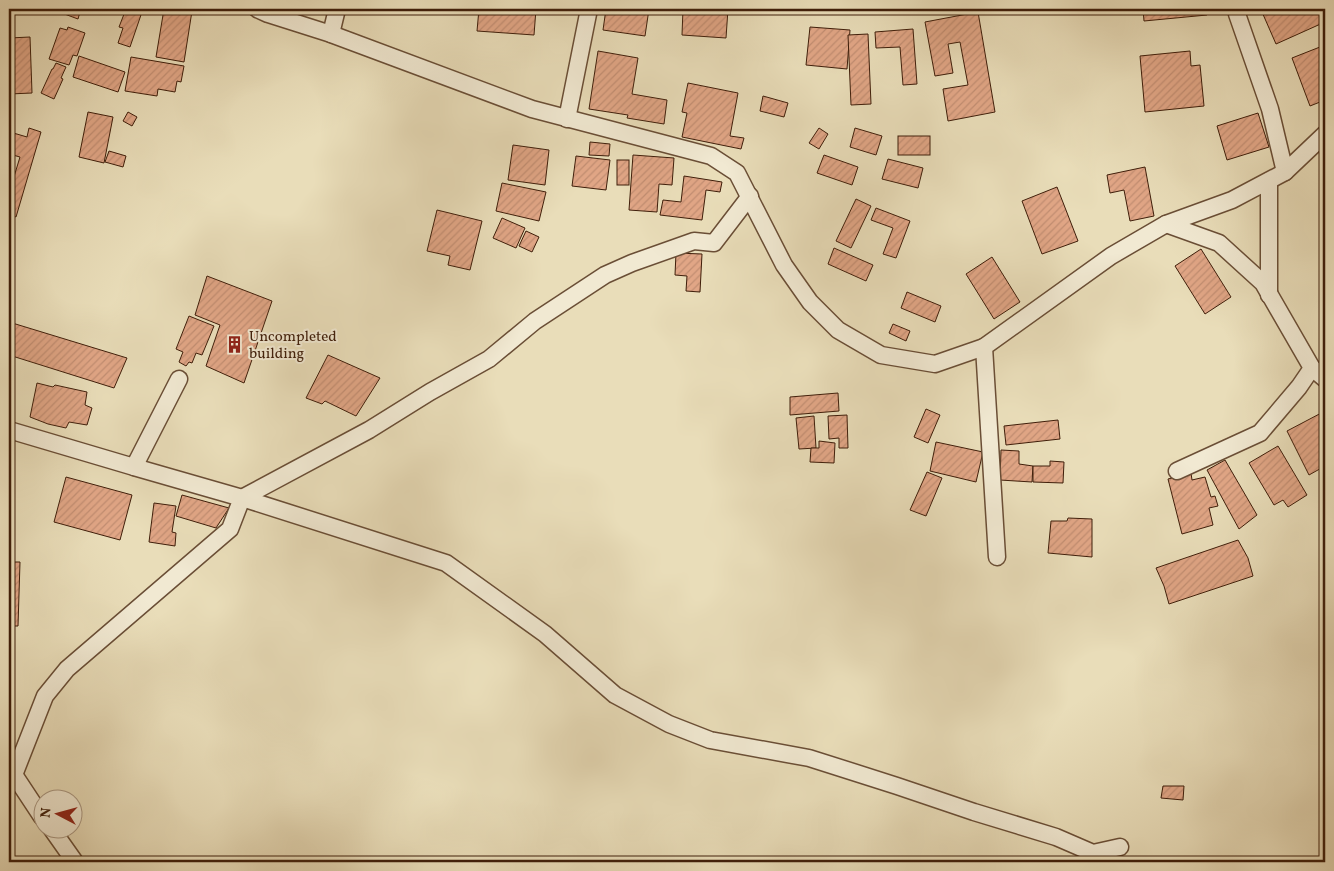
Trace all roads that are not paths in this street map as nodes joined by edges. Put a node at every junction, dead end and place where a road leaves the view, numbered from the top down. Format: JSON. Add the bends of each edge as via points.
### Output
{"nodes":[{"id":1,"x":257,"y":9,"type":"edge"},
{"id":2,"x":337,"y":9,"type":"edge"},
{"id":3,"x":589,"y":9,"type":"edge"},
{"id":4,"x":1237,"y":9,"type":"edge"},
{"id":5,"x":330,"y":34,"type":"junction"},
{"id":6,"x":567,"y":119,"type":"junction"},
{"id":7,"x":1325,"y":134,"type":"edge"},
{"id":8,"x":1285,"y":172,"type":"junction"},
{"id":9,"x":1269,"y":181,"type":"junction"},
{"id":10,"x":750,"y":196,"type":"junction"},
{"id":11,"x":1166,"y":224,"type":"junction"},
{"id":12,"x":1269,"y":295,"type":"junction"},
{"id":13,"x":984,"y":347,"type":"junction"},
{"id":14,"x":1312,"y":368,"type":"junction"},
{"id":15,"x":179,"y":378,"type":"dead end"},
{"id":16,"x":1325,"y":379,"type":"edge"},
{"id":17,"x":9,"y":430,"type":"edge"},
{"id":18,"x":134,"y":467,"type":"junction"},
{"id":19,"x":1177,"y":471,"type":"dead end"},
{"id":20,"x":242,"y":498,"type":"junction"},
{"id":21,"x":997,"y":557,"type":"dead end"},
{"id":22,"x":11,"y":771,"type":"edge"},
{"id":23,"x":32,"y":802,"type":"edge"},
{"id":24,"x":58,"y":838,"type":"edge"},
{"id":25,"x":1120,"y":847,"type":"dead end"},
{"id":26,"x":75,"y":862,"type":"edge"}],
"edges":[{"from":1,"to":5,"type":"street"},
{"from":2,"to":5,"type":"street"},
{"from":3,"to":6,"type":"street"},
{"from":4,"to":8,"type":"street","via":[[1270,109]]},
{"from":5,"to":6,"type":"street"},
{"from":6,"to":10,"type":"street","via":[[711,156],[737,173]]},
{"from":7,"to":8,"type":"street"},
{"from":8,"to":9,"type":"street"},
{"from":9,"to":11,"type":"street","via":[[1232,200]]},
{"from":9,"to":12,"type":"street"},
{"from":10,"to":13,"type":"street","via":[[784,265],[810,302],[838,330],[881,356],[935,364]]},
{"from":10,"to":20,"type":"street","via":[[714,243],[694,241],[605,275],[535,321],[489,359],[369,430]]},
{"from":11,"to":12,"type":"street","via":[[1219,243],[1263,283]]},
{"from":11,"to":13,"type":"street","via":[[1111,256]]},
{"from":12,"to":14,"type":"street"},
{"from":13,"to":21,"type":"street"},
{"from":14,"to":16,"type":"street"},
{"from":14,"to":19,"type":"street","via":[[1260,433]]},
{"from":15,"to":18,"type":"street"},
{"from":17,"to":18,"type":"street"},
{"from":18,"to":20,"type":"street"},
{"from":20,"to":22,"type":"street","via":[[230,529],[61,676],[45,696]]},
{"from":20,"to":25,"type":"street","via":[[446,563],[545,634],[615,695],[669,724],[710,740],[809,758],[1056,837],[1093,853]]},
{"from":22,"to":23,"type":"street"},
{"from":24,"to":26,"type":"street"}]}
